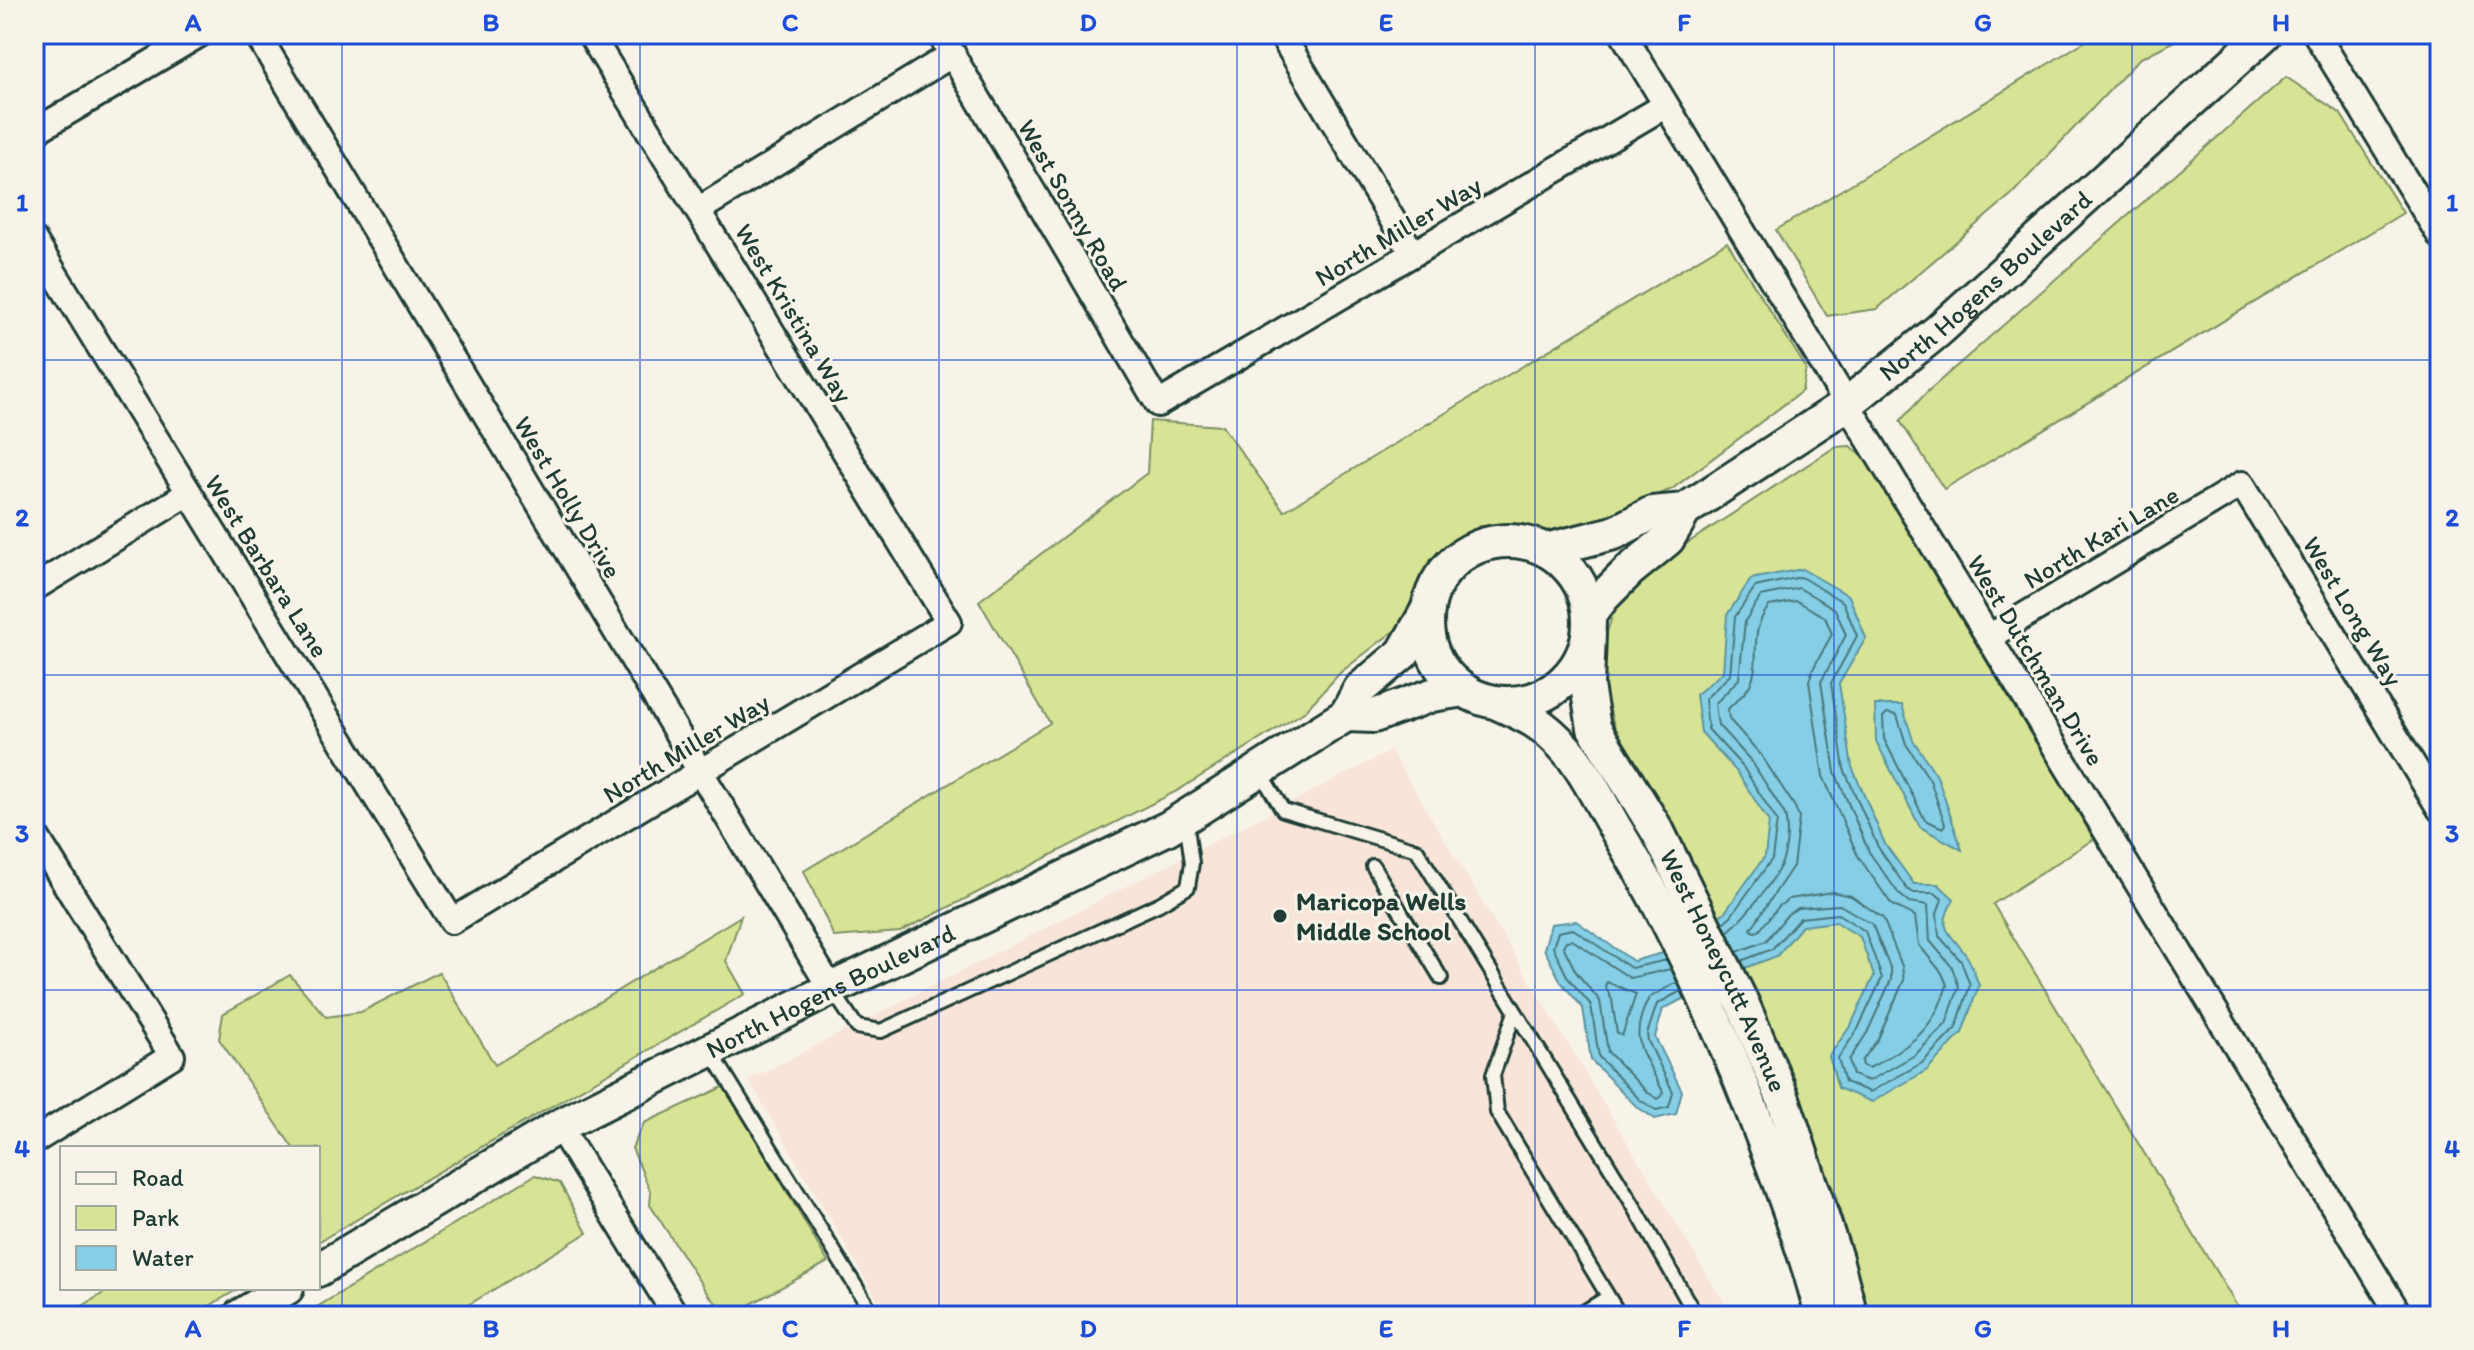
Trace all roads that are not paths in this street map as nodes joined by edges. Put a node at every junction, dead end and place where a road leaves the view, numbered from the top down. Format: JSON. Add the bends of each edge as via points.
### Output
{"nodes":[{"id":1,"x":200,"y":34,"type":"edge"},
{"id":2,"x":257,"y":34,"type":"edge"},
{"id":3,"x":590,"y":34,"type":"edge"},
{"id":4,"x":1281,"y":34,"type":"edge"},
{"id":5,"x":1623,"y":34,"type":"edge"},
{"id":6,"x":2265,"y":34,"type":"edge"},
{"id":7,"x":2316,"y":34,"type":"edge"},
{"id":8,"x":946,"y":44,"type":"edge"},
{"id":9,"x":1666,"y":105,"type":"junction"},
{"id":10,"x":34,"y":132,"type":"edge"},
{"id":11,"x":698,"y":210,"type":"junction"},
{"id":12,"x":2437,"y":226,"type":"edge"},
{"id":13,"x":34,"y":240,"type":"edge"},
{"id":14,"x":1413,"y":254,"type":"junction"},
{"id":15,"x":1158,"y":404,"type":"joint"},
{"id":16,"x":1847,"y":404,"type":"junction"},
{"id":17,"x":2242,"y":484,"type":"joint"},
{"id":18,"x":189,"y":493,"type":"junction"},
{"id":19,"x":1685,"y":510,"type":"junction"},
{"id":20,"x":1546,"y":550,"type":"junction"},
{"id":21,"x":34,"y":588,"type":"edge"},
{"id":22,"x":1428,"y":609,"type":"junction"},
{"id":23,"x":949,"y":622,"type":"joint"},
{"id":24,"x":1589,"y":625,"type":"junction"},
{"id":25,"x":1989,"y":637,"type":"junction"},
{"id":26,"x":1464,"y":690,"type":"junction"},
{"id":27,"x":1495,"y":702,"type":"junction"},
{"id":28,"x":1346,"y":715,"type":"junction"},
{"id":29,"x":700,"y":772,"type":"junction"},
{"id":30,"x":1260,"y":772,"type":"junction"},
{"id":31,"x":2440,"y":809,"type":"edge"},
{"id":32,"x":1186,"y":817,"type":"junction"},
{"id":33,"x":34,"y":833,"type":"edge"},
{"id":34,"x":1373,"y":866,"type":"dead end"},
{"id":35,"x":452,"y":921,"type":"joint"},
{"id":36,"x":1441,"y":978,"type":"dead end"},
{"id":37,"x":831,"y":989,"type":"junction"},
{"id":38,"x":1729,"y":1011,"type":"junction"},
{"id":39,"x":1515,"y":1012,"type":"junction"},
{"id":40,"x":710,"y":1050,"type":"junction"},
{"id":41,"x":559,"y":1126,"type":"junction"},
{"id":42,"x":34,"y":1141,"type":"edge"},
{"id":43,"x":320,"y":1269,"type":"edge"},
{"id":44,"x":284,"y":1290,"type":"edge"},
{"id":45,"x":1608,"y":1297,"type":"junction"},
{"id":46,"x":240,"y":1316,"type":"edge"},
{"id":47,"x":676,"y":1316,"type":"edge"},
{"id":48,"x":874,"y":1316,"type":"edge"},
{"id":49,"x":1577,"y":1316,"type":"edge"},
{"id":50,"x":1620,"y":1316,"type":"edge"},
{"id":51,"x":1696,"y":1316,"type":"edge"},
{"id":52,"x":1822,"y":1316,"type":"edge"},
{"id":53,"x":1851,"y":1316,"type":"edge"},
{"id":54,"x":2400,"y":1316,"type":"edge"}],
"edges":[{"from":1,"to":10,"type":"street"},
{"from":2,"to":29,"type":"street","name":"West Holly Drive"},
{"from":3,"to":11,"type":"street","name":"West Kristina Way"},
{"from":4,"to":14,"type":"street"},
{"from":5,"to":9,"type":"street","name":"West Dutchman Drive"},
{"from":6,"to":16,"type":"street","name":"North Hogens Boulevard","via":[[1938,331]]},
{"from":7,"to":12,"type":"street"},
{"from":8,"to":11,"type":"street"},
{"from":8,"to":15,"type":"street","name":"West Sonny Road"},
{"from":9,"to":14,"type":"street","name":"North Miller Way"},
{"from":9,"to":16,"type":"street","name":"West Dutchman Drive"},
{"from":11,"to":23,"type":"street","name":"West Kristina Way"},
{"from":13,"to":18,"type":"street","name":"West Barbara Lane"},
{"from":14,"to":15,"type":"street","name":"North Miller Way"},
{"from":16,"to":19,"type":"street","name":"North Hogens Boulevard"},
{"from":16,"to":25,"type":"street","name":"West Dutchman Drive"},
{"from":17,"to":25,"type":"street","name":"North Kari Lane"},
{"from":17,"to":31,"type":"street","name":"West Long Way"},
{"from":18,"to":21,"type":"street"},
{"from":18,"to":35,"type":"street","name":"West Barbara Lane"},
{"from":19,"to":20,"type":"street","name":"North Hogens Boulevard","via":[[1652,513],[1614,533]]},
{"from":19,"to":24,"type":"street","name":"North Hogens Boulevard","via":[[1668,539],[1604,596]]},
{"from":20,"to":22,"type":"street","via":[[1522,541],[1496,541],[1472,549],[1436,584]]},
{"from":20,"to":24,"type":"street","via":[[1568,566],[1583,589]]},
{"from":22,"to":26,"type":"street","via":[[1434,654]]},
{"from":22,"to":28,"type":"street","name":"North Hogens Boulevard","via":[[1403,653],[1360,689]]},
{"from":23,"to":29,"type":"street","name":"North Miller Way"},
{"from":24,"to":27,"type":"street","via":[[1581,659],[1566,680],[1545,695]]},
{"from":24,"to":38,"type":"street","name":"West Honeycutt Avenue","via":[[1587,686],[1594,728],[1696,906]]},
{"from":25,"to":54,"type":"street","name":"West Dutchman Drive"},
{"from":26,"to":27,"type":"street"},
{"from":26,"to":28,"type":"street","name":"North Hogens Boulevard","via":[[1432,695],[1374,716]]},
{"from":27,"to":38,"type":"street","name":"West Honeycutt Avenue","via":[[1535,719],[1567,750],[1667,920]]},
{"from":28,"to":30,"type":"street","name":"North Hogens Boulevard"},
{"from":29,"to":35,"type":"street","name":"North Miller Way"},
{"from":29,"to":37,"type":"street","name":"West Holly Drive"},
{"from":30,"to":32,"type":"street","name":"North Hogens Boulevard"},
{"from":30,"to":39,"type":"lane","via":[[1283,810],[1417,850]]},
{"from":32,"to":37,"type":"street","name":"North Hogens Boulevard"},
{"from":32,"to":37,"type":"lane","via":[[1192,863],[1188,887],[1159,904],[881,1031],[857,1027]]},
{"from":33,"to":42,"type":"street","via":[[172,1056]]},
{"from":34,"to":36,"type":"lane"},
{"from":37,"to":40,"type":"street","name":"North Hogens Boulevard"},
{"from":38,"to":52,"type":"street","name":"West Honeycutt Avenue","via":[[1750,1105],[1810,1267]]},
{"from":38,"to":53,"type":"street","name":"West Honeycutt Avenue","via":[[1787,1110]]},
{"from":39,"to":45,"type":"lane","via":[[1493,1075],[1497,1112]]},
{"from":39,"to":51,"type":"lane"},
{"from":40,"to":41,"type":"street","name":"North Hogens Boulevard"},
{"from":40,"to":48,"type":"lane"},
{"from":41,"to":43,"type":"street","name":"North Hogens Boulevard"},
{"from":41,"to":47,"type":"street"},
{"from":44,"to":46,"type":"street"},
{"from":45,"to":49,"type":"lane"},
{"from":45,"to":50,"type":"lane"}]}
